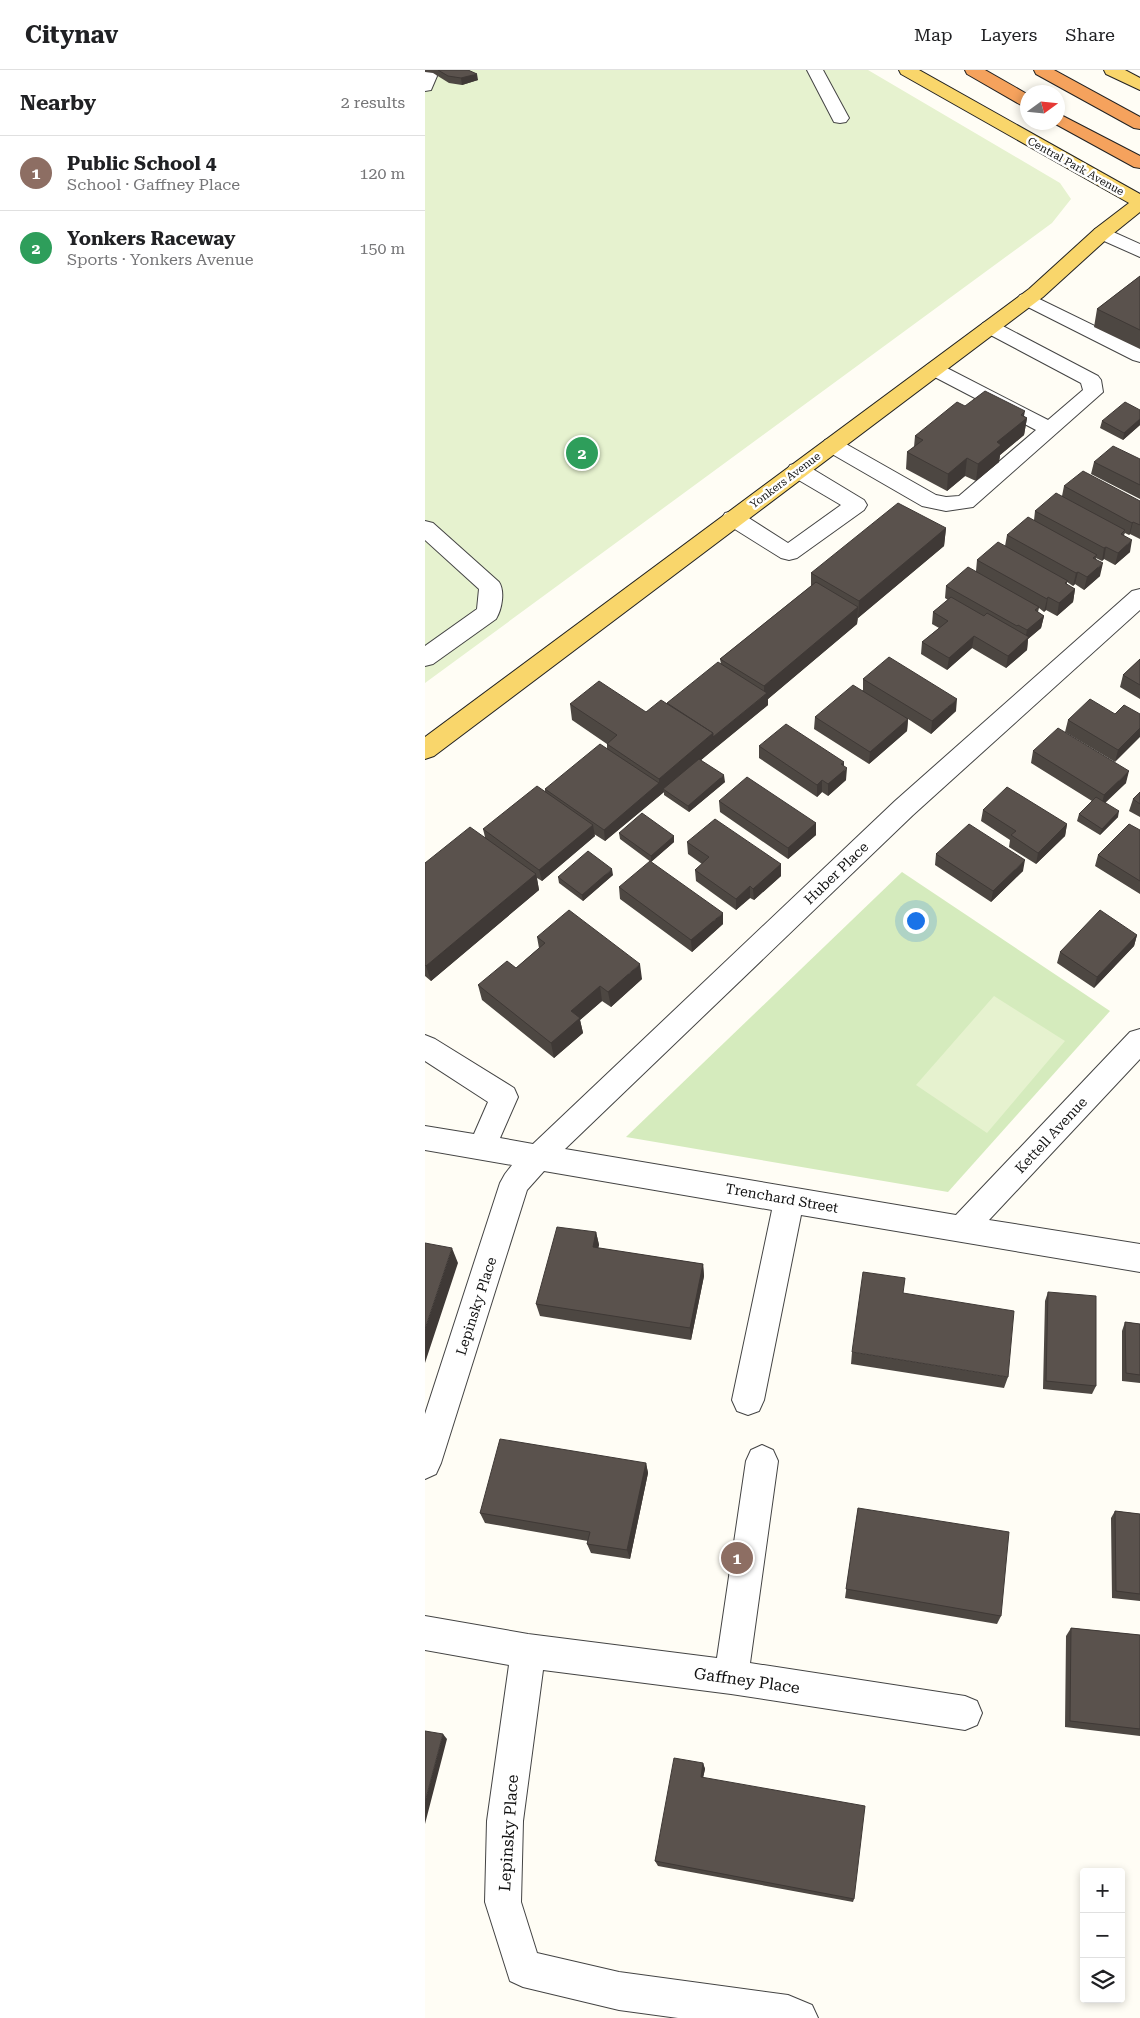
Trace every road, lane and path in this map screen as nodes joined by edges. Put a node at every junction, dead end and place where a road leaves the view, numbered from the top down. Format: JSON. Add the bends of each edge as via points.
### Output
{"nodes":[{"id":1,"x":427,"y":70,"type":"edge"},
{"id":2,"x":815,"y":70,"type":"edge"},
{"id":3,"x":907,"y":70,"type":"edge"},
{"id":4,"x":973,"y":70,"type":"edge"},
{"id":5,"x":1042,"y":70,"type":"edge"},
{"id":6,"x":1112,"y":70,"type":"edge"},
{"id":7,"x":1140,"y":85,"type":"edge"},
{"id":8,"x":425,"y":86,"type":"edge"},
{"id":9,"x":1020,"y":97,"type":"edge"},
{"id":10,"x":840,"y":118,"type":"dead end"},
{"id":11,"x":1065,"y":122,"type":"edge"},
{"id":12,"x":1140,"y":124,"type":"edge"},
{"id":13,"x":1140,"y":163,"type":"edge"},
{"id":14,"x":1140,"y":202,"type":"edge"},
{"id":15,"x":1102,"y":233,"type":"junction"},
{"id":16,"x":1140,"y":251,"type":"edge"},
{"id":17,"x":1027,"y":299,"type":"junction"},
{"id":18,"x":990,"y":327,"type":"junction"},
{"id":19,"x":1140,"y":356,"type":"edge"},
{"id":20,"x":934,"y":369,"type":"junction"},
{"id":21,"x":1050,"y":429,"type":"junction"},
{"id":22,"x":832,"y":445,"type":"junction"},
{"id":23,"x":798,"y":470,"type":"junction"},
{"id":24,"x":733,"y":518,"type":"junction"},
{"id":25,"x":425,"y":528,"type":"edge"},
{"id":26,"x":1140,"y":597,"type":"edge"},
{"id":27,"x":425,"y":658,"type":"edge"},
{"id":28,"x":425,"y":750,"type":"edge"},
{"id":29,"x":1140,"y":1040,"type":"edge"},
{"id":30,"x":425,"y":1047,"type":"edge"},
{"id":31,"x":425,"y":1138,"type":"edge"},
{"id":32,"x":482,"y":1147,"type":"junction"},
{"id":33,"x":539,"y":1156,"type":"junction"},
{"id":34,"x":789,"y":1200,"type":"junction"},
{"id":35,"x":962,"y":1229,"type":"junction"},
{"id":36,"x":1140,"y":1258,"type":"edge"},
{"id":37,"x":748,"y":1400,"type":"dead end"},
{"id":38,"x":762,"y":1460,"type":"dead end"},
{"id":39,"x":425,"y":1463,"type":"edge"},
{"id":40,"x":425,"y":1633,"type":"edge"},
{"id":41,"x":528,"y":1651,"type":"junction"},
{"id":42,"x":731,"y":1677,"type":"junction"},
{"id":43,"x":965,"y":1713,"type":"dead end"},
{"id":44,"x":793,"y":2016,"type":"edge"}],
"edges":[{"from":1,"to":8,"type":"street","via":[[429,76]]},
{"from":2,"to":10,"type":"street"},
{"from":3,"to":14,"type":"main road","name":"Central Park Avenue"},
{"from":4,"to":9,"type":"highway"},
{"from":5,"to":12,"type":"highway"},
{"from":6,"to":7,"type":"main road"},
{"from":11,"to":13,"type":"highway"},
{"from":14,"to":15,"type":"main road","name":"Yonkers Avenue"},
{"from":15,"to":16,"type":"street"},
{"from":15,"to":17,"type":"main road","name":"Yonkers Avenue"},
{"from":17,"to":18,"type":"main road","name":"Yonkers Avenue"},
{"from":17,"to":19,"type":"street"},
{"from":18,"to":20,"type":"main road","name":"Yonkers Avenue"},
{"from":18,"to":21,"type":"street","via":[[1091,380],[1093,392]]},
{"from":20,"to":21,"type":"street"},
{"from":20,"to":22,"type":"main road","name":"Yonkers Avenue"},
{"from":21,"to":22,"type":"street","via":[[965,502],[947,504],[930,501]]},
{"from":22,"to":23,"type":"main road","name":"Yonkers Avenue"},
{"from":23,"to":24,"type":"main road","name":"Yonkers Avenue"},
{"from":23,"to":24,"type":"street","via":[[856,505],[789,554]]},
{"from":24,"to":28,"type":"main road","name":"Yonkers Avenue"},
{"from":25,"to":27,"type":"street","via":[[491,587],[488,613]]},
{"from":26,"to":33,"type":"street","name":"Huber Place","via":[[904,808]]},
{"from":29,"to":35,"type":"street","name":"Kettell Avenue"},
{"from":30,"to":32,"type":"street","via":[[505,1097]]},
{"from":31,"to":32,"type":"street","name":"Trenchard Street"},
{"from":32,"to":33,"type":"street","name":"Trenchard Street"},
{"from":33,"to":34,"type":"street","name":"Trenchard Street"},
{"from":33,"to":39,"type":"street","name":"Lepinsky Place","via":[[515,1184]]},
{"from":34,"to":35,"type":"street","name":"Trenchard Street"},
{"from":34,"to":37,"type":"street"},
{"from":35,"to":36,"type":"street","name":"Trenchard Street"},
{"from":38,"to":42,"type":"street"},
{"from":40,"to":41,"type":"street"},
{"from":41,"to":42,"type":"street","name":"Gaffney Place"},
{"from":41,"to":44,"type":"street","name":"Lepinsky Place","via":[[505,1821],[503,1902],[523,1968],[619,1991]]},
{"from":42,"to":43,"type":"street","name":"Gaffney Place"}]}
